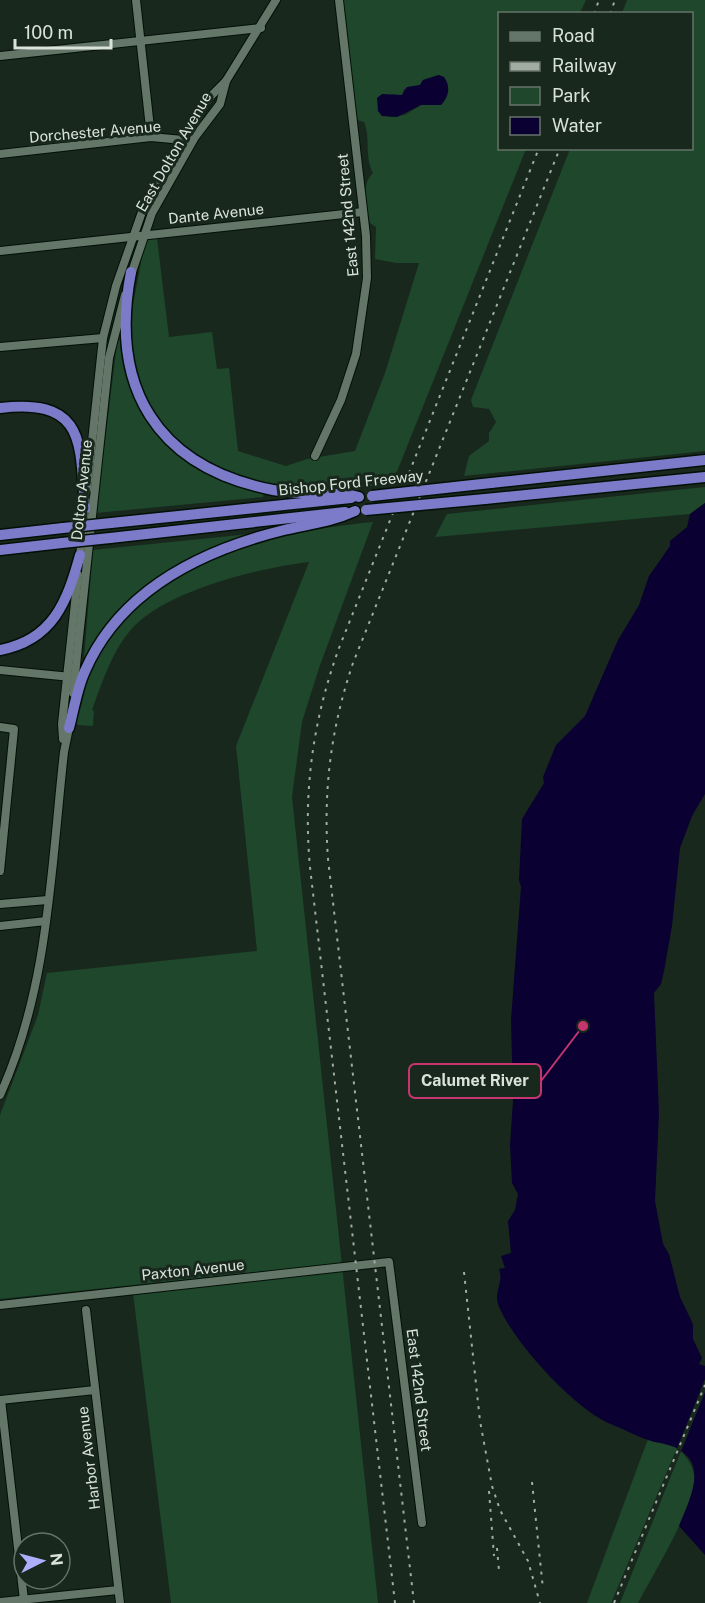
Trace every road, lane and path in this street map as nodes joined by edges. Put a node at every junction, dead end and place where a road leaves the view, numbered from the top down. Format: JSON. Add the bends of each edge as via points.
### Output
{"nodes":[{"id":1,"x":135,"y":0,"type":"edge"},
{"id":2,"x":276,"y":0,"type":"edge"},
{"id":3,"x":339,"y":0,"type":"edge"},
{"id":4,"x":261,"y":28,"type":"junction"},
{"id":5,"x":140,"y":41,"type":"junction"},
{"id":6,"x":0,"y":56,"type":"edge"},
{"id":7,"x":226,"y":81,"type":"junction"},
{"id":8,"x":152,"y":137,"type":"junction"},
{"id":9,"x":182,"y":140,"type":"junction"},
{"id":10,"x":193,"y":141,"type":"junction"},
{"id":11,"x":0,"y":154,"type":"edge"},
{"id":12,"x":363,"y":212,"type":"junction"},
{"id":13,"x":135,"y":235,"type":"junction"},
{"id":14,"x":144,"y":236,"type":"junction"},
{"id":15,"x":0,"y":251,"type":"edge"},
{"id":16,"x":131,"y":272,"type":"junction"},
{"id":17,"x":104,"y":338,"type":"junction"},
{"id":18,"x":0,"y":347,"type":"edge"},
{"id":19,"x":0,"y":408,"type":"edge"},
{"id":20,"x":315,"y":456,"type":"dead end"},
{"id":21,"x":705,"y":460,"type":"edge"},
{"id":22,"x":705,"y":477,"type":"edge"},
{"id":23,"x":359,"y":497,"type":"junction"},
{"id":24,"x":85,"y":509,"type":"junction"},
{"id":25,"x":354,"y":512,"type":"junction"},
{"id":26,"x":0,"y":528,"type":"edge"},
{"id":27,"x":49,"y":529,"type":"junction"},
{"id":28,"x":0,"y":535,"type":"edge"},
{"id":29,"x":56,"y":543,"type":"junction"},
{"id":30,"x":0,"y":549,"type":"edge"},
{"id":31,"x":80,"y":555,"type":"junction"},
{"id":32,"x":0,"y":557,"type":"edge"},
{"id":33,"x":0,"y":650,"type":"edge"},
{"id":34,"x":0,"y":670,"type":"edge"},
{"id":35,"x":71,"y":677,"type":"junction"},
{"id":36,"x":0,"y":727,"type":"edge"},
{"id":37,"x":69,"y":728,"type":"junction"},
{"id":38,"x":64,"y":752,"type":"junction"},
{"id":39,"x":0,"y":871,"type":"edge"},
{"id":40,"x":48,"y":900,"type":"junction"},
{"id":41,"x":0,"y":904,"type":"edge"},
{"id":42,"x":46,"y":921,"type":"junction"},
{"id":43,"x":0,"y":926,"type":"edge"},
{"id":44,"x":0,"y":1095,"type":"edge"},
{"id":45,"x":389,"y":1262,"type":"joint"},
{"id":46,"x":0,"y":1305,"type":"edge"},
{"id":47,"x":86,"y":1310,"type":"dead end"},
{"id":48,"x":95,"y":1390,"type":"junction"},
{"id":49,"x":1,"y":1400,"type":"edge"},
{"id":50,"x":422,"y":1522,"type":"dead end"},
{"id":51,"x":118,"y":1590,"type":"junction"},
{"id":52,"x":24,"y":1600,"type":"junction"},
{"id":53,"x":0,"y":1602,"type":"edge"},
{"id":54,"x":120,"y":1603,"type":"edge"}],
"edges":[{"from":1,"to":5,"type":"street"},
{"from":2,"to":4,"type":"street","name":"East Dolton Avenue"},
{"from":3,"to":12,"type":"street","name":"East 142nd Street"},
{"from":4,"to":5,"type":"street"},
{"from":4,"to":7,"type":"street","name":"East Dolton Avenue"},
{"from":5,"to":6,"type":"street"},
{"from":5,"to":8,"type":"street"},
{"from":7,"to":9,"type":"street","name":"East Dolton Avenue","via":[[211,96]]},
{"from":7,"to":10,"type":"street","name":"East Dolton Avenue","via":[[220,104]]},
{"from":8,"to":9,"type":"street","name":"Dorchester Avenue"},
{"from":8,"to":11,"type":"street","name":"Dorchester Avenue"},
{"from":9,"to":10,"type":"street","name":"Dorchester Avenue"},
{"from":9,"to":13,"type":"street","name":"East Dolton Avenue","via":[[143,209]]},
{"from":10,"to":14,"type":"street","name":"East Dolton Avenue","via":[[152,213]]},
{"from":12,"to":14,"type":"street","name":"Dante Avenue"},
{"from":12,"to":20,"type":"street","name":"East 142nd Street","via":[[367,278],[361,330],[341,400]]},
{"from":13,"to":14,"type":"street","name":"Dante Avenue"},
{"from":13,"to":15,"type":"street","name":"Dante Avenue"},
{"from":13,"to":17,"type":"street","name":"Dolton Avenue","via":[[116,286]]},
{"from":14,"to":16,"type":"street","name":"Dolton Avenue"},
{"from":16,"to":23,"type":"highway","via":[[125,326],[128,364],[146,408],[174,444],[207,468],[256,486]]},
{"from":16,"to":35,"type":"street","name":"Dolton Avenue","via":[[109,358]]},
{"from":17,"to":18,"type":"street"},
{"from":17,"to":24,"type":"street","name":"Dolton Avenue"},
{"from":19,"to":24,"type":"highway","via":[[35,406],[70,424],[83,456]]},
{"from":21,"to":23,"type":"highway","name":"Bishop Ford Freeway","bridge":true},
{"from":22,"to":25,"type":"highway","name":"Bishop Ford Freeway","bridge":true},
{"from":23,"to":27,"type":"highway","name":"Bishop Ford Freeway","bridge":true},
{"from":24,"to":31,"type":"street","name":"Dolton Avenue"},
{"from":25,"to":29,"type":"highway","name":"Bishop Ford Freeway","bridge":true},
{"from":25,"to":37,"type":"highway","via":[[333,522],[283,531],[213,555],[163,579],[136,599],[84,672]]},
{"from":26,"to":27,"type":"highway"},
{"from":27,"to":28,"type":"highway","name":"Bishop Ford Freeway"},
{"from":29,"to":30,"type":"highway","name":"Bishop Ford Freeway"},
{"from":29,"to":32,"type":"highway"},
{"from":31,"to":33,"type":"highway","via":[[60,612],[22,645]]},
{"from":31,"to":35,"type":"street","name":"Dolton Avenue"},
{"from":34,"to":35,"type":"street"},
{"from":35,"to":37,"type":"street","name":"Dolton Avenue"},
{"from":35,"to":38,"type":"street","name":"Dolton Avenue","via":[[62,724]]},
{"from":36,"to":39,"type":"street","via":[[14,729]]},
{"from":37,"to":38,"type":"street","name":"Dolton Avenue"},
{"from":38,"to":40,"type":"street","name":"Dolton Avenue"},
{"from":40,"to":41,"type":"street"},
{"from":40,"to":42,"type":"street","name":"Dolton Avenue"},
{"from":42,"to":43,"type":"street"},
{"from":42,"to":44,"type":"street","name":"Dolton Avenue","via":[[33,1001]]},
{"from":45,"to":46,"type":"street","name":"Paxton Avenue"},
{"from":45,"to":50,"type":"street","name":"East 142nd Street"},
{"from":47,"to":48,"type":"street","name":"Harbor Avenue"},
{"from":48,"to":49,"type":"street"},
{"from":48,"to":51,"type":"street","name":"Harbor Avenue"},
{"from":49,"to":52,"type":"street"},
{"from":51,"to":52,"type":"street"},
{"from":51,"to":54,"type":"street","name":"Harbor Avenue"},
{"from":52,"to":53,"type":"street"}]}
